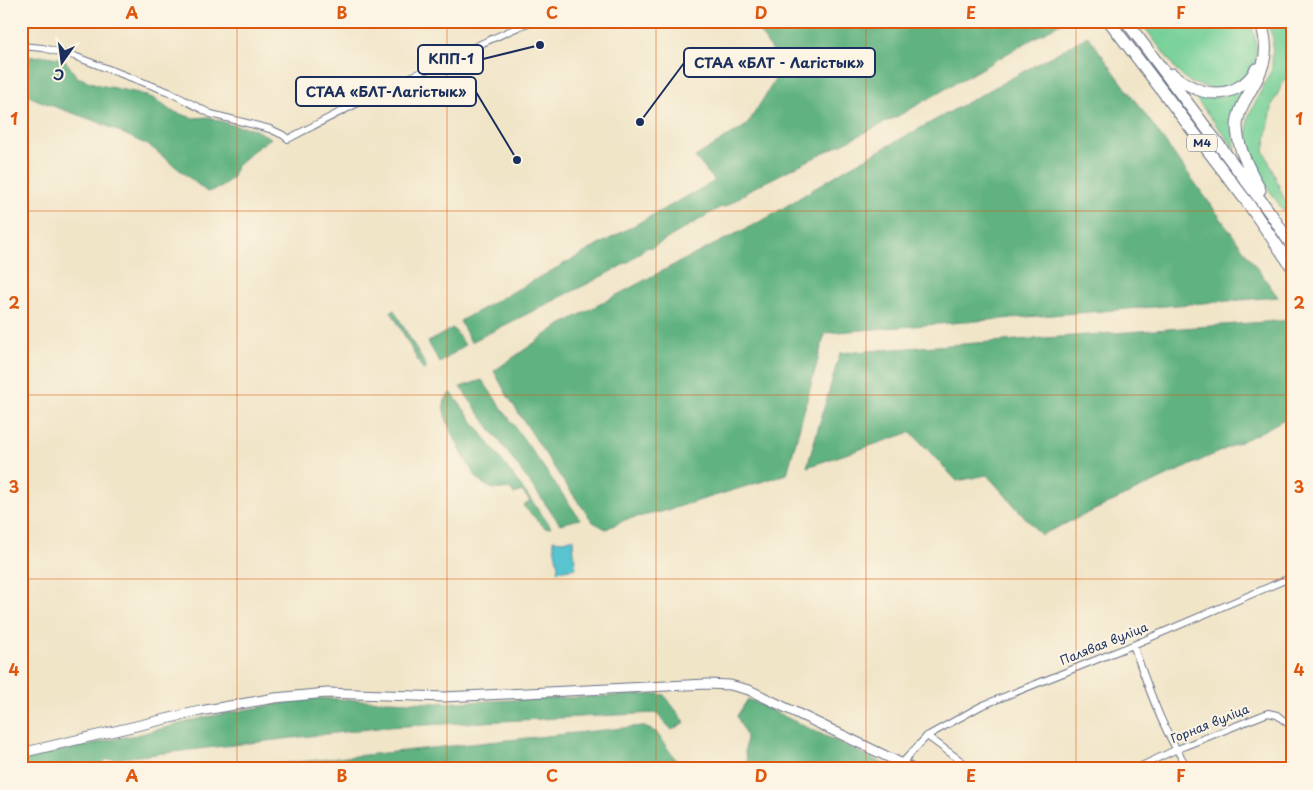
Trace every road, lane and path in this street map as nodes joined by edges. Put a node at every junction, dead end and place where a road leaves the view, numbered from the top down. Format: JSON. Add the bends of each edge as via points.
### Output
{"nodes":[{"id":1,"x":532,"y":21,"type":"edge"},
{"id":2,"x":1109,"y":21,"type":"edge"},
{"id":3,"x":1126,"y":21,"type":"edge"},
{"id":4,"x":1253,"y":21,"type":"edge"},
{"id":5,"x":1260,"y":21,"type":"edge"},
{"id":6,"x":21,"y":46,"type":"edge"},
{"id":7,"x":1156,"y":61,"type":"junction"},
{"id":8,"x":1272,"y":214,"type":"junction"},
{"id":9,"x":1292,"y":246,"type":"edge"},
{"id":10,"x":1292,"y":266,"type":"edge"},
{"id":11,"x":1292,"y":577,"type":"edge"},
{"id":12,"x":1133,"y":646,"type":"junction"},
{"id":13,"x":1292,"y":727,"type":"edge"},
{"id":14,"x":927,"y":736,"type":"junction"},
{"id":15,"x":1175,"y":750,"type":"junction"},
{"id":16,"x":21,"y":753,"type":"edge"},
{"id":17,"x":902,"y":763,"type":"junction"},
{"id":18,"x":913,"y":769,"type":"edge"},
{"id":19,"x":972,"y":769,"type":"edge"},
{"id":20,"x":1135,"y":769,"type":"edge"},
{"id":21,"x":1189,"y":769,"type":"edge"}],
"edges":[{"from":1,"to":6,"type":"street","via":[[406,79],[288,139],[270,129],[211,114],[169,92],[74,56]]},
{"from":2,"to":10,"type":"highway","number":"М4"},
{"from":3,"to":7,"type":"highway","number":"М4"},
{"from":4,"to":7,"type":"highway","via":[[1259,61],[1247,81],[1230,91],[1218,94],[1195,89]]},
{"from":5,"to":8,"type":"highway","via":[[1266,40],[1265,60],[1237,124],[1241,151]]},
{"from":7,"to":8,"type":"highway","number":"М4"},
{"from":8,"to":9,"type":"highway","number":"М4"},
{"from":11,"to":12,"type":"street","name":"Палявая вуліца"},
{"from":12,"to":14,"type":"street","name":"Палявая вуліца","via":[[981,706]]},
{"from":12,"to":15,"type":"street"},
{"from":13,"to":15,"type":"street","name":"Горная вуліца","via":[[1277,714],[1268,713]]},
{"from":14,"to":17,"type":"street","name":"Палявая вуліца"},
{"from":14,"to":19,"type":"street"},
{"from":15,"to":20,"type":"street","name":"Горная вуліца"},
{"from":15,"to":21,"type":"street"},
{"from":16,"to":17,"type":"street","via":[[275,698],[327,693],[444,698],[707,684],[748,690]]},
{"from":17,"to":18,"type":"street"}]}
